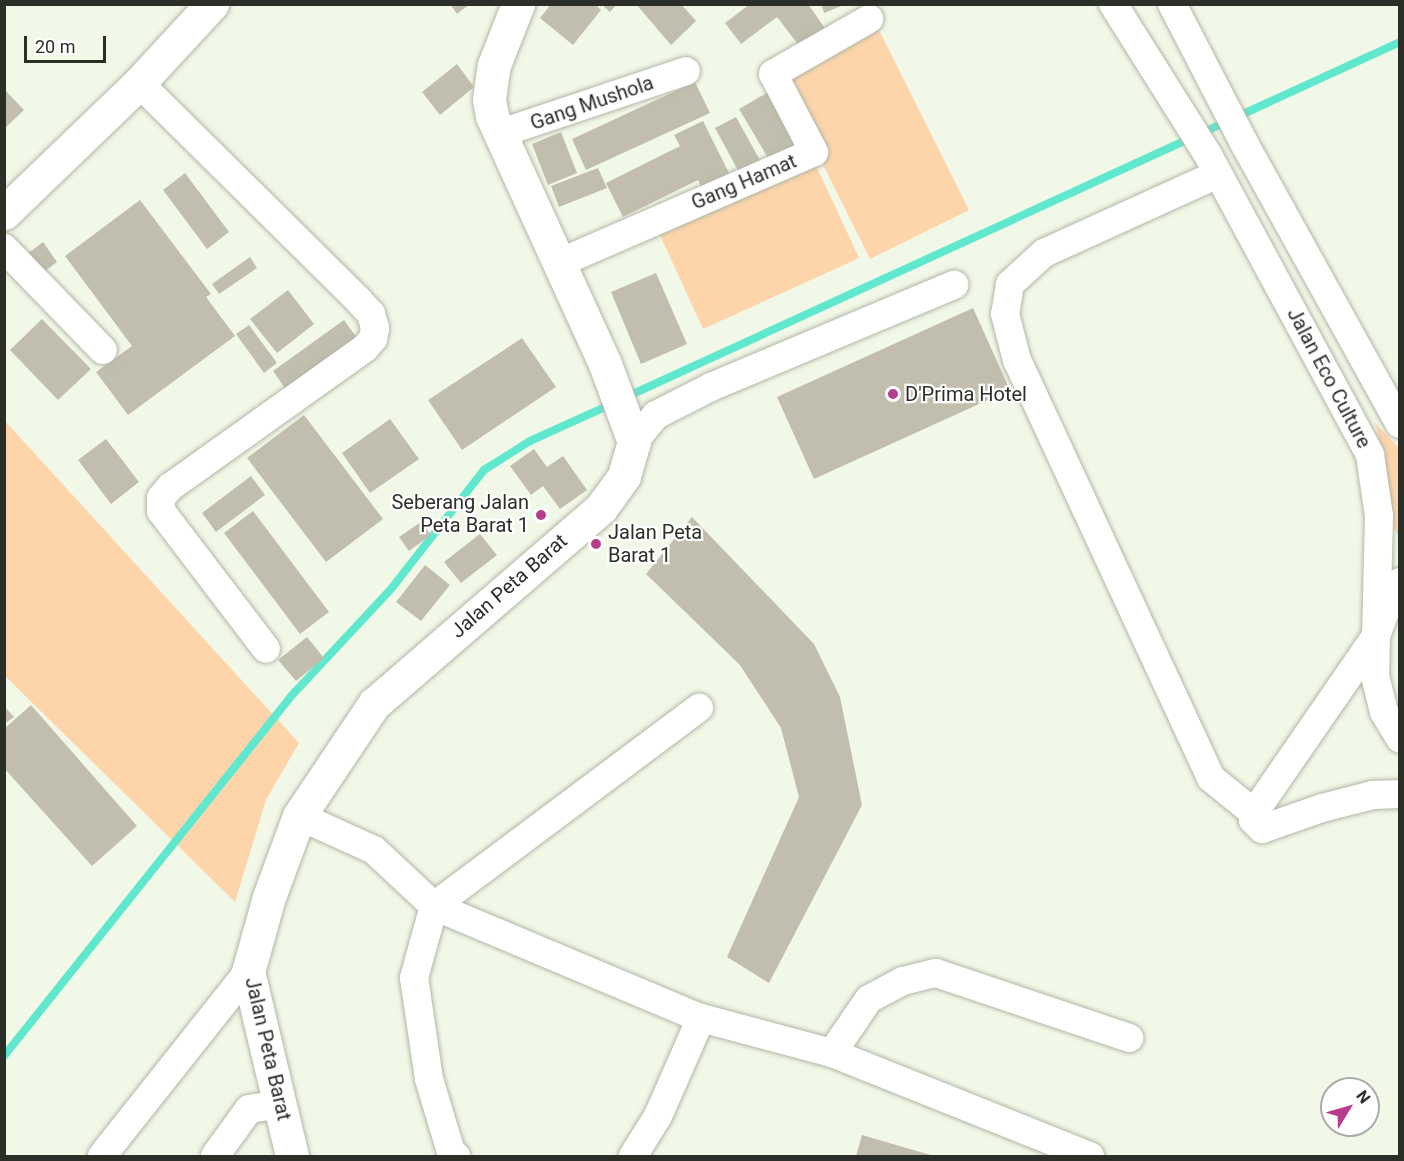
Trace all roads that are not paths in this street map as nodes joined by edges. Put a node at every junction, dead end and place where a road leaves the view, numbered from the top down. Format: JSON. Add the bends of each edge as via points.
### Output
{"nodes":[{"id":1,"x":213,"y":4,"type":"edge"},
{"id":2,"x":518,"y":4,"type":"edge"},
{"id":3,"x":1113,"y":4,"type":"edge"},
{"id":4,"x":1172,"y":4,"type":"edge"},
{"id":5,"x":869,"y":19,"type":"dead end"},
{"id":6,"x":686,"y":71,"type":"dead end"},
{"id":7,"x":139,"y":84,"type":"junction"},
{"id":8,"x":498,"y":134,"type":"junction"},
{"id":9,"x":1213,"y":164,"type":"junction"},
{"id":10,"x":4,"y":213,"type":"edge"},
{"id":11,"x":4,"y":248,"type":"edge"},
{"id":12,"x":559,"y":263,"type":"junction"},
{"id":13,"x":954,"y":285,"type":"dead end"},
{"id":14,"x":103,"y":350,"type":"dead end"},
{"id":15,"x":1400,"y":424,"type":"edge"},
{"id":16,"x":633,"y":435,"type":"junction"},
{"id":17,"x":1400,"y":582,"type":"edge"},
{"id":18,"x":1376,"y":636,"type":"junction"},
{"id":19,"x":266,"y":649,"type":"dead end"},
{"id":20,"x":699,"y":708,"type":"dead end"},
{"id":21,"x":1400,"y":739,"type":"edge"},
{"id":22,"x":1400,"y":794,"type":"edge"},
{"id":23,"x":1254,"y":813,"type":"junction"},
{"id":24,"x":299,"y":816,"type":"junction"},
{"id":25,"x":434,"y":906,"type":"junction"},
{"id":26,"x":248,"y":972,"type":"junction"},
{"id":27,"x":701,"y":1018,"type":"junction"},
{"id":28,"x":1129,"y":1038,"type":"dead end"},
{"id":29,"x":832,"y":1053,"type":"junction"},
{"id":30,"x":282,"y":1104,"type":"junction"},
{"id":31,"x":102,"y":1156,"type":"edge"},
{"id":32,"x":215,"y":1156,"type":"edge"},
{"id":33,"x":292,"y":1156,"type":"edge"},
{"id":34,"x":456,"y":1156,"type":"edge"},
{"id":35,"x":633,"y":1156,"type":"edge"},
{"id":36,"x":1090,"y":1156,"type":"edge"}],
"edges":[{"from":1,"to":7,"type":"main road"},
{"from":2,"to":8,"type":"main road","via":[[494,65],[489,99]]},
{"from":3,"to":9,"type":"street","name":"Jalan Eco Culture"},
{"from":4,"to":15,"type":"street","name":"Jalan Eco Culture","via":[[1206,74]]},
{"from":5,"to":12,"type":"street","name":"Gang Hamat","via":[[773,74],[814,152]]},
{"from":6,"to":8,"type":"street","name":"Gang Mushola"},
{"from":7,"to":10,"type":"main road"},
{"from":7,"to":19,"type":"street","via":[[359,301],[371,314],[375,328],[373,339],[365,348],[170,487],[161,498],[162,511]]},
{"from":8,"to":12,"type":"main road"},
{"from":9,"to":18,"type":"street","name":"Jalan Eco Culture","via":[[1370,455],[1380,516]]},
{"from":9,"to":23,"type":"street","via":[[1044,253],[1010,284],[1005,314],[1017,360],[1211,778]]},
{"from":11,"to":14,"type":"street"},
{"from":12,"to":16,"type":"main road"},
{"from":13,"to":16,"type":"street","via":[[711,387],[656,415]]},
{"from":16,"to":24,"type":"main road","name":"Jalan Peta Barat","via":[[624,476],[601,508],[374,704]]},
{"from":17,"to":18,"type":"street","via":[[1392,592]]},
{"from":18,"to":21,"type":"street","name":"Jalan Eco Culture","via":[[1375,676],[1384,712]]},
{"from":18,"to":23,"type":"street"},
{"from":20,"to":25,"type":"street"},
{"from":22,"to":23,"type":"street","via":[[1373,795],[1262,829],[1253,820]]},
{"from":24,"to":25,"type":"street","via":[[374,850]]},
{"from":24,"to":26,"type":"main road","name":"Jalan Peta Barat","via":[[269,897]]},
{"from":25,"to":27,"type":"street"},
{"from":25,"to":34,"type":"street","via":[[414,978],[429,1079],[451,1152]]},
{"from":26,"to":30,"type":"main road","name":"Jalan Peta Barat"},
{"from":26,"to":31,"type":"street"},
{"from":27,"to":29,"type":"street"},
{"from":27,"to":35,"type":"street","via":[[658,1116]]},
{"from":28,"to":29,"type":"street","via":[[936,973],[903,981],[869,999]]},
{"from":29,"to":36,"type":"street"},
{"from":30,"to":32,"type":"street","via":[[249,1109]]},
{"from":30,"to":33,"type":"main road","name":"Jalan Peta Barat"}]}
